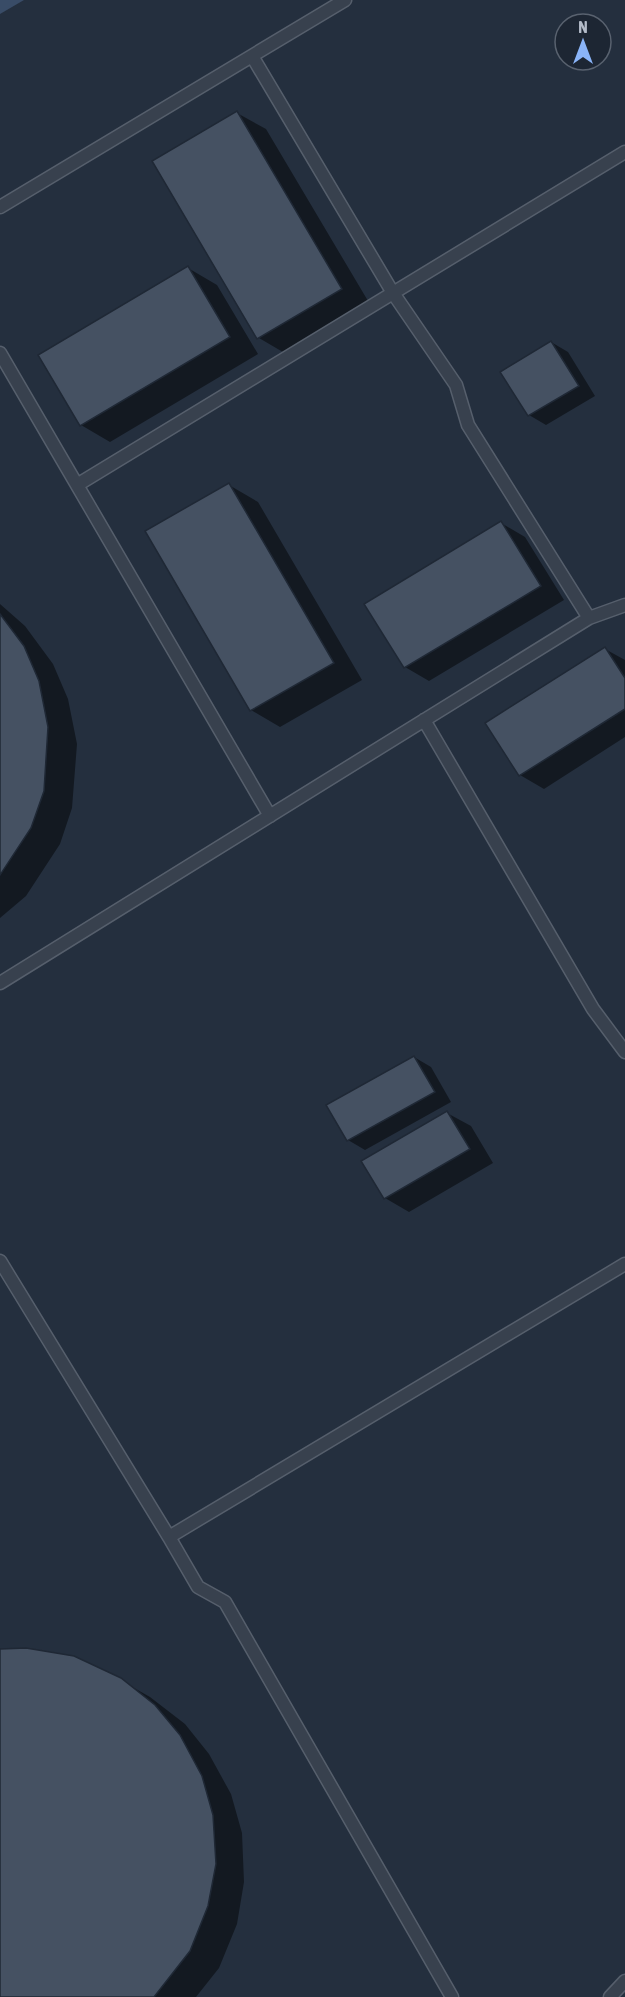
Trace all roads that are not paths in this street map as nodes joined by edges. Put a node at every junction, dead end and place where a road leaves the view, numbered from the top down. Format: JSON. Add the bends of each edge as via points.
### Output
{"nodes":[{"id":1,"x":345,"y":0,"type":"edge"},
{"id":2,"x":252,"y":56,"type":"junction"},
{"id":3,"x":625,"y":152,"type":"edge"},
{"id":4,"x":0,"y":207,"type":"edge"},
{"id":5,"x":393,"y":293,"type":"junction"},
{"id":6,"x":0,"y":353,"type":"edge"},
{"id":7,"x":77,"y":484,"type":"junction"},
{"id":8,"x":625,"y":605,"type":"edge"},
{"id":9,"x":589,"y":618,"type":"junction"},
{"id":10,"x":424,"y":720,"type":"junction"},
{"id":11,"x":270,"y":816,"type":"junction"},
{"id":12,"x":0,"y":983,"type":"edge"},
{"id":13,"x":625,"y":1052,"type":"edge"},
{"id":14,"x":0,"y":1261,"type":"edge"},
{"id":15,"x":625,"y":1264,"type":"edge"},
{"id":16,"x":169,"y":1538,"type":"junction"},
{"id":17,"x":625,"y":1981,"type":"edge"},
{"id":18,"x":452,"y":1997,"type":"edge"},
{"id":19,"x":610,"y":1997,"type":"edge"}],
"edges":[{"from":1,"to":2,"type":"lane"},
{"from":2,"to":4,"type":"lane"},
{"from":2,"to":5,"type":"lane"},
{"from":3,"to":5,"type":"lane"},
{"from":5,"to":7,"type":"lane"},
{"from":5,"to":9,"type":"lane","via":[[456,385],[468,425]]},
{"from":6,"to":7,"type":"lane"},
{"from":7,"to":11,"type":"lane"},
{"from":8,"to":9,"type":"lane"},
{"from":9,"to":10,"type":"lane"},
{"from":10,"to":11,"type":"lane"},
{"from":10,"to":13,"type":"lane","via":[[593,1009]]},
{"from":11,"to":12,"type":"lane"},
{"from":14,"to":16,"type":"lane"},
{"from":15,"to":16,"type":"lane"},
{"from":16,"to":18,"type":"lane","via":[[198,1587],[225,1602]]},
{"from":17,"to":19,"type":"lane"}]}
